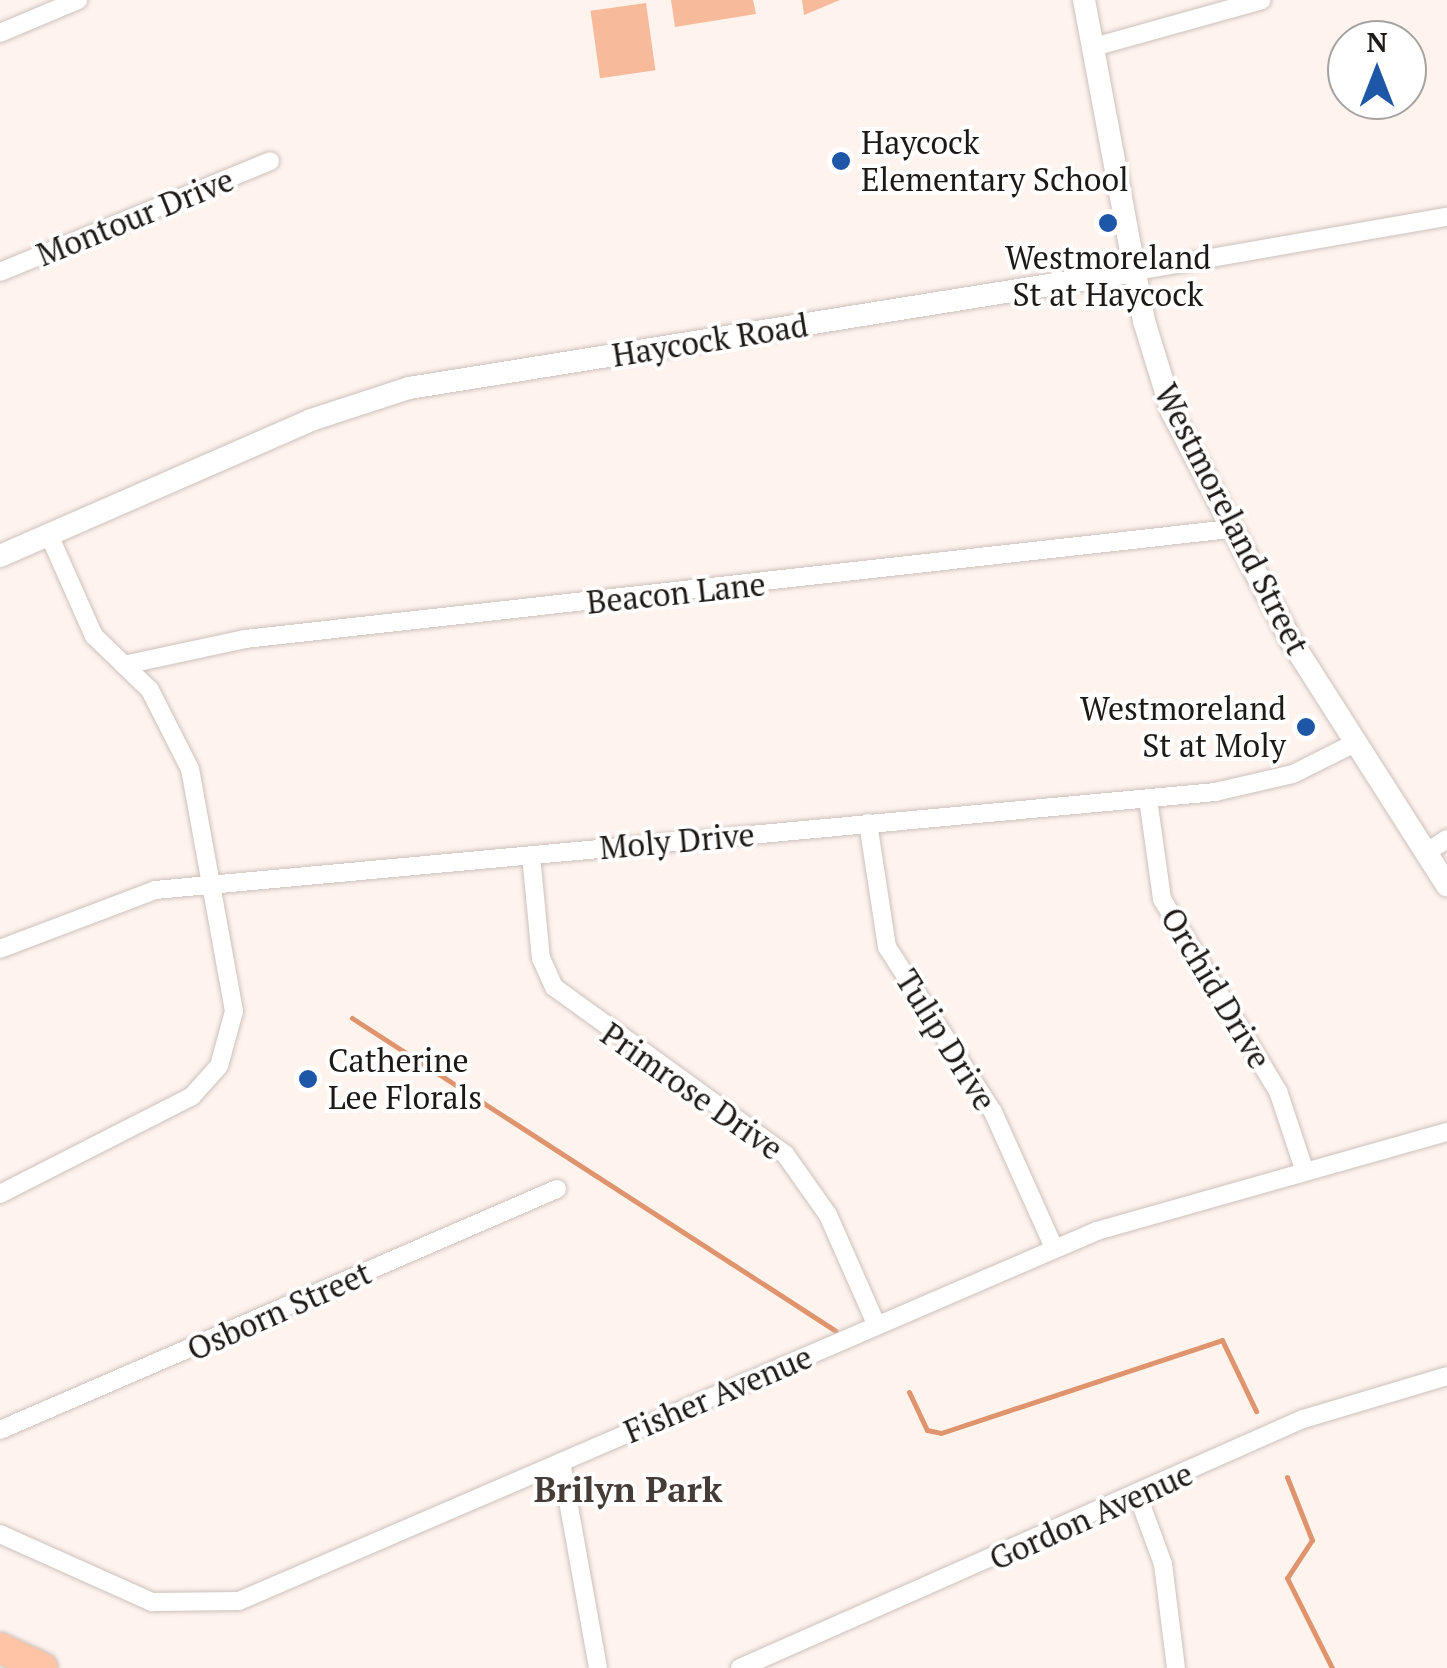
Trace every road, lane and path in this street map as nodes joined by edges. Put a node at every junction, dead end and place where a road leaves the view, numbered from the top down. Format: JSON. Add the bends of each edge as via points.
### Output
{"nodes":[{"id":1,"x":78,"y":0,"type":"edge"},
{"id":2,"x":1084,"y":0,"type":"edge"},
{"id":3,"x":1262,"y":0,"type":"edge"},
{"id":4,"x":0,"y":33,"type":"edge"},
{"id":5,"x":1094,"y":47,"type":"junction"},
{"id":6,"x":270,"y":161,"type":"dead end"},
{"id":7,"x":1447,"y":217,"type":"edge"},
{"id":8,"x":1136,"y":271,"type":"junction"},
{"id":9,"x":0,"y":272,"type":"edge"},
{"id":10,"x":1231,"y":529,"type":"junction"},
{"id":11,"x":48,"y":534,"type":"junction"},
{"id":12,"x":0,"y":556,"type":"edge"},
{"id":13,"x":124,"y":665,"type":"junction"},
{"id":14,"x":1355,"y":742,"type":"junction"},
{"id":15,"x":1148,"y":798,"type":"junction"},
{"id":16,"x":868,"y":824,"type":"junction"},
{"id":17,"x":1447,"y":840,"type":"edge"},
{"id":18,"x":1426,"y":853,"type":"junction"},
{"id":19,"x":531,"y":855,"type":"junction"},
{"id":20,"x":212,"y":884,"type":"junction"},
{"id":21,"x":1447,"y":885,"type":"edge"},
{"id":22,"x":0,"y":949,"type":"edge"},
{"id":23,"x":1447,"y":1132,"type":"edge"},
{"id":24,"x":1305,"y":1172,"type":"junction"},
{"id":25,"x":557,"y":1189,"type":"dead end"},
{"id":26,"x":0,"y":1194,"type":"edge"},
{"id":27,"x":1054,"y":1248,"type":"junction"},
{"id":28,"x":877,"y":1326,"type":"junction"},
{"id":29,"x":1447,"y":1376,"type":"edge"},
{"id":30,"x":0,"y":1430,"type":"edge"},
{"id":31,"x":560,"y":1462,"type":"junction"},
{"id":32,"x":1138,"y":1496,"type":"junction"},
{"id":33,"x":0,"y":1534,"type":"edge"},
{"id":34,"x":0,"y":1648,"type":"edge"},
{"id":35,"x":44,"y":1668,"type":"edge"},
{"id":36,"x":598,"y":1668,"type":"edge"},
{"id":37,"x":740,"y":1668,"type":"edge"},
{"id":38,"x":1176,"y":1668,"type":"edge"}],
"edges":[{"from":1,"to":4,"type":"street"},
{"from":2,"to":5,"type":"main road","name":"Westmoreland Street"},
{"from":3,"to":5,"type":"street"},
{"from":5,"to":8,"type":"main road","name":"Westmoreland Street"},
{"from":6,"to":9,"type":"street","name":"Montour Drive"},
{"from":7,"to":8,"type":"street","name":"Haycock Road"},
{"from":8,"to":10,"type":"main road","name":"Westmoreland Street","via":[[1160,382]]},
{"from":8,"to":11,"type":"main road","name":"Haycock Road","via":[[409,388],[311,420]]},
{"from":10,"to":13,"type":"street","name":"Beacon Lane","via":[[244,639]]},
{"from":10,"to":14,"type":"main road","name":"Westmoreland Street"},
{"from":11,"to":12,"type":"main road","name":"Haycock Road"},
{"from":11,"to":13,"type":"street","via":[[94,636]]},
{"from":13,"to":20,"type":"street","via":[[163,709],[190,770]]},
{"from":14,"to":15,"type":"street","name":"Moly Drive","via":[[1253,786]]},
{"from":14,"to":18,"type":"main road","name":"Westmoreland Street"},
{"from":15,"to":16,"type":"street","name":"Moly Drive"},
{"from":15,"to":24,"type":"street","name":"Orchid Drive","via":[[1162,899],[1278,1092]]},
{"from":16,"to":19,"type":"street","name":"Moly Drive"},
{"from":16,"to":27,"type":"street","name":"Tulip Drive","via":[[887,948],[993,1112]]},
{"from":17,"to":18,"type":"street"},
{"from":18,"to":21,"type":"main road","name":"Westmoreland Street"},
{"from":19,"to":20,"type":"street","name":"Moly Drive"},
{"from":19,"to":28,"type":"street","name":"Primrose Drive","via":[[541,958],[554,988],[786,1154],[820,1200]]},
{"from":20,"to":22,"type":"street","name":"Moly Drive","via":[[122,898]]},
{"from":20,"to":26,"type":"street","via":[[234,1010],[219,1066],[172,1109]]},
{"from":23,"to":24,"type":"street","name":"Fisher Avenue"},
{"from":24,"to":27,"type":"street","name":"Fisher Avenue"},
{"from":25,"to":30,"type":"street","name":"Osborn Street"},
{"from":27,"to":28,"type":"street","name":"Fisher Avenue"},
{"from":28,"to":31,"type":"street","name":"Fisher Avenue"},
{"from":29,"to":32,"type":"street","name":"Gordon Avenue","via":[[1328,1409]]},
{"from":31,"to":33,"type":"street","name":"Fisher Avenue","via":[[212,1606],[140,1598]]},
{"from":31,"to":36,"type":"street"},
{"from":32,"to":37,"type":"street","name":"Gordon Avenue"},
{"from":32,"to":38,"type":"street","via":[[1164,1564]]},
{"from":34,"to":35,"type":"highway"}]}
